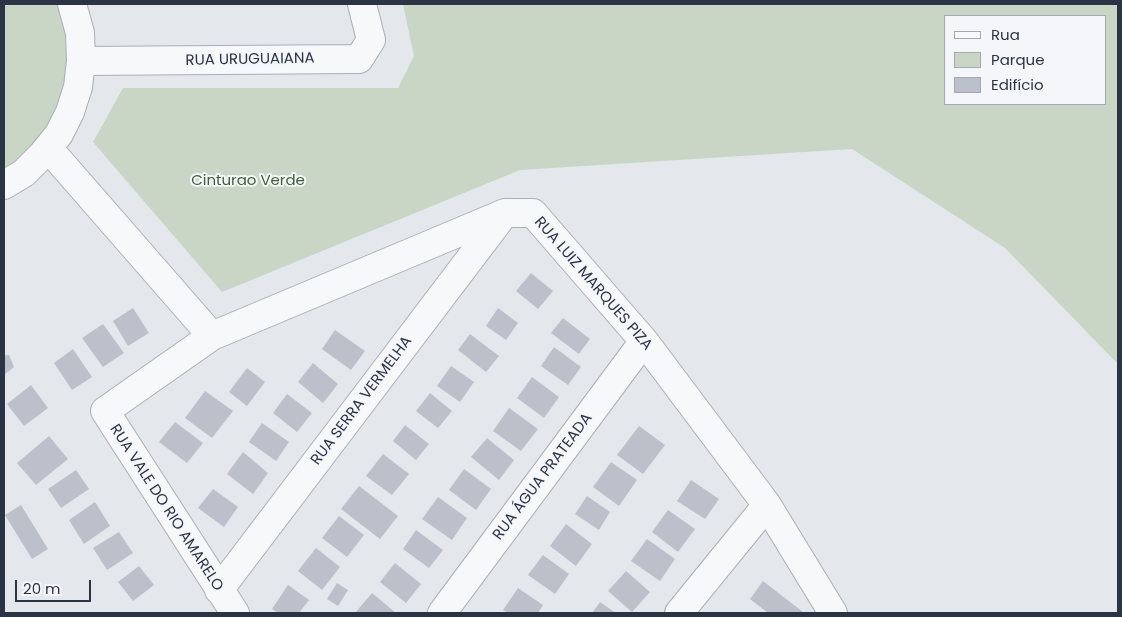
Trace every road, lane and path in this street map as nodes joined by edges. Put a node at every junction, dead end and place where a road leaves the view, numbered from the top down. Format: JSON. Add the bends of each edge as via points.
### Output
{"nodes":[{"id":1,"x":72,"y":4,"type":"edge"},
{"id":2,"x":362,"y":4,"type":"edge"},
{"id":3,"x":81,"y":61,"type":"junction"},
{"id":4,"x":48,"y":148,"type":"junction"},
{"id":5,"x":4,"y":186,"type":"edge"},
{"id":6,"x":505,"y":212,"type":"junction"},
{"id":7,"x":212,"y":336,"type":"junction"},
{"id":8,"x":644,"y":341,"type":"junction"},
{"id":9,"x":767,"y":505,"type":"junction"},
{"id":10,"x":219,"y":590,"type":"junction"},
{"id":11,"x":235,"y":613,"type":"edge"},
{"id":12,"x":442,"y":613,"type":"edge"},
{"id":13,"x":679,"y":613,"type":"edge"},
{"id":14,"x":833,"y":613,"type":"edge"}],
"edges":[{"from":1,"to":3,"type":"street","via":[[80,33]]},
{"from":2,"to":3,"type":"street","name":"RUA URUGUAIANA","via":[[371,40],[359,59]]},
{"from":3,"to":4,"type":"street","via":[[78,87],[70,112]]},
{"from":4,"to":5,"type":"street","via":[[24,173]]},
{"from":4,"to":7,"type":"street"},
{"from":6,"to":7,"type":"street","name":"RUA LUIZ MARQUES PIZA"},
{"from":6,"to":8,"type":"street","name":"RUA LUIZ MARQUES PIZA","via":[[532,213]]},
{"from":6,"to":10,"type":"street","name":"RUA SERRA VERMELHA"},
{"from":7,"to":10,"type":"street","name":"RUA VALE DO RIO AMARELO","via":[[105,411]]},
{"from":8,"to":9,"type":"street","name":"RUA LUIZ MARQUES PIZA"},
{"from":8,"to":12,"type":"street","name":"RUA ÁGUA PRATEADA"},
{"from":9,"to":13,"type":"street"},
{"from":9,"to":14,"type":"street","name":"RUA LUIZ MARQUES PIZA"},
{"from":10,"to":11,"type":"street","name":"RUA VALE DO RIO AMARELO"}]}
